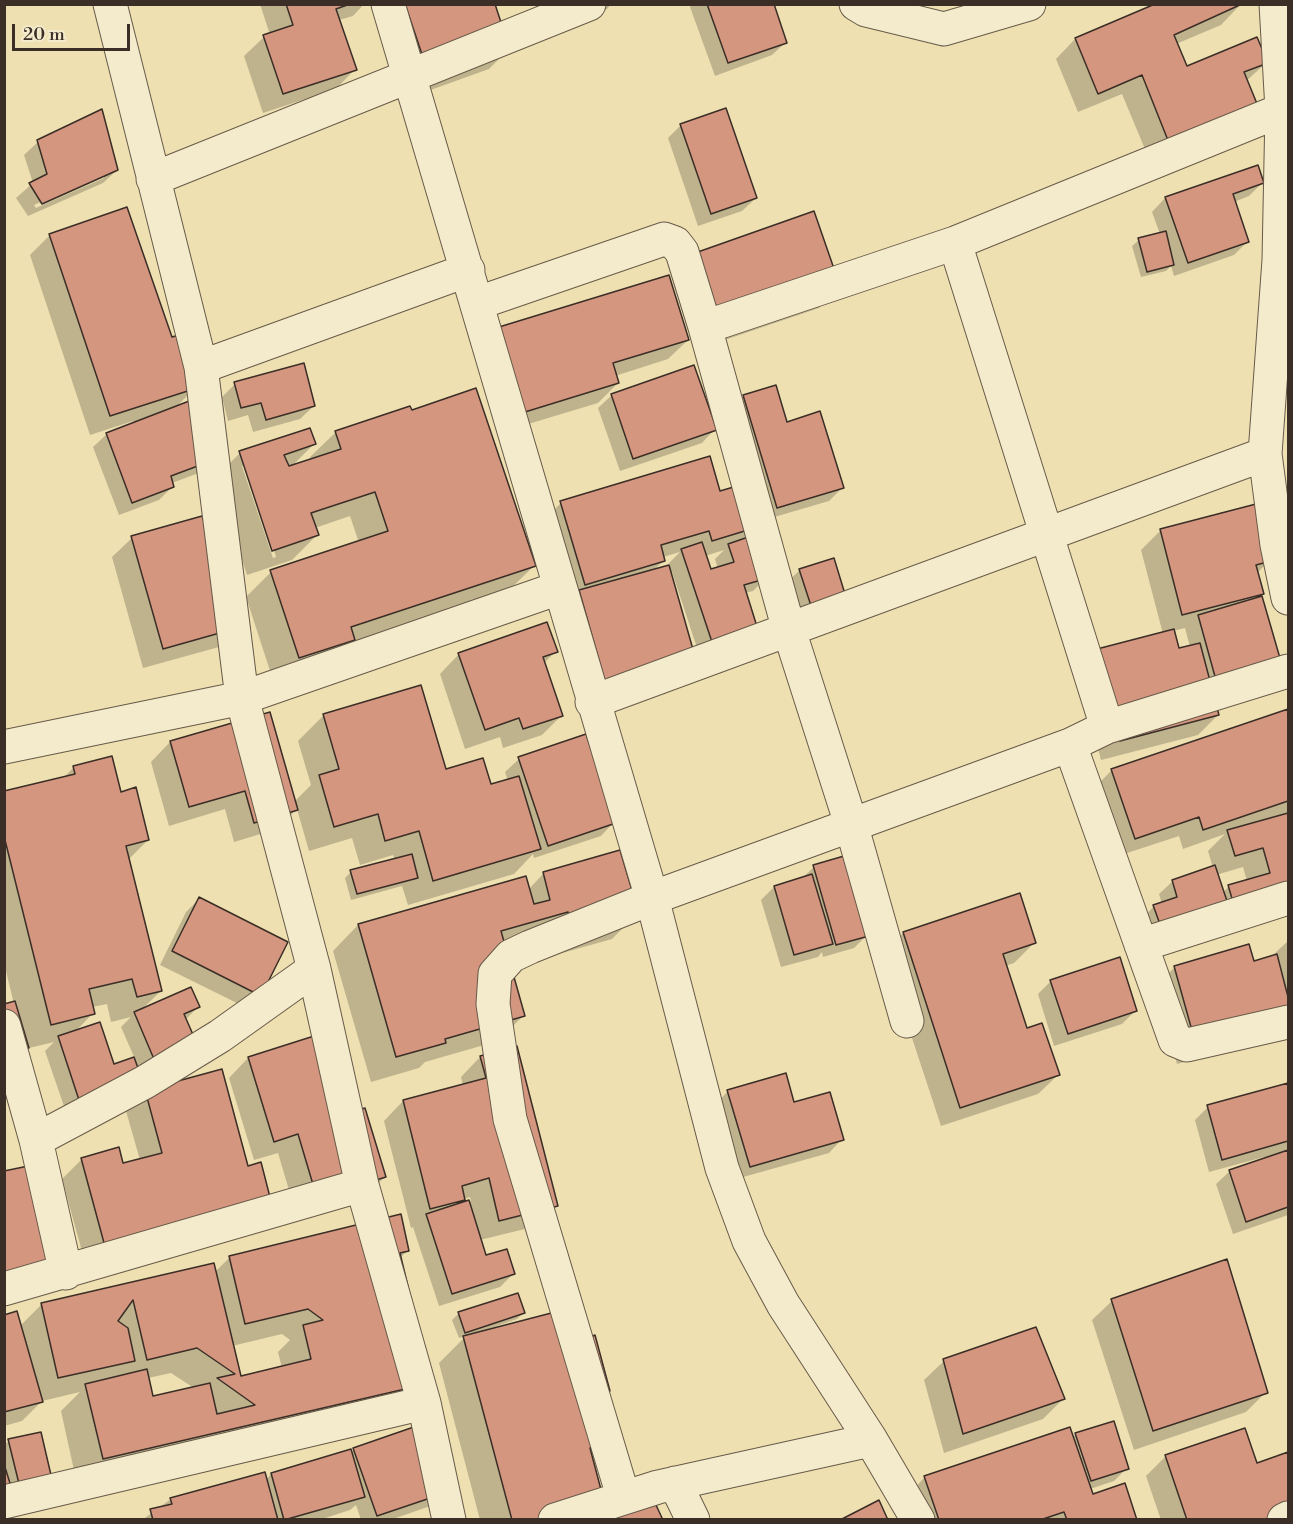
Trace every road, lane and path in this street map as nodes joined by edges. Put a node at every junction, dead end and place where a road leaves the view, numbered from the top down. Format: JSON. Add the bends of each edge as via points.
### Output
{"nodes":[{"id":1,"x":110,"y":4,"type":"edge"},
{"id":2,"x":388,"y":4,"type":"edge"},
{"id":3,"x":589,"y":4,"type":"edge"},
{"id":4,"x":856,"y":4,"type":"edge"},
{"id":5,"x":1029,"y":4,"type":"edge"},
{"id":6,"x":1276,"y":4,"type":"edge"},
{"id":7,"x":514,"y":18,"type":"edge"},
{"id":8,"x":409,"y":76,"type":"junction"},
{"id":9,"x":1282,"y":110,"type":"junction"},
{"id":10,"x":153,"y":179,"type":"junction"},
{"id":11,"x":955,"y":243,"type":"junction"},
{"id":12,"x":468,"y":270,"type":"junction"},
{"id":13,"x":478,"y":303,"type":"junction"},
{"id":14,"x":705,"y":327,"type":"junction"},
{"id":15,"x":201,"y":367,"type":"junction"},
{"id":16,"x":1265,"y":454,"type":"junction"},
{"id":17,"x":1045,"y":534,"type":"junction"},
{"id":18,"x":559,"y":588,"type":"junction"},
{"id":19,"x":1288,"y":598,"type":"edge"},
{"id":20,"x":789,"y":630,"type":"junction"},
{"id":21,"x":1288,"y":671,"type":"edge"},
{"id":22,"x":242,"y":698,"type":"junction"},
{"id":23,"x":592,"y":702,"type":"junction"},
{"id":24,"x":1107,"y":728,"type":"junction"},
{"id":25,"x":1070,"y":745,"type":"junction"},
{"id":26,"x":4,"y":747,"type":"edge"},
{"id":27,"x":851,"y":824,"type":"junction"},
{"id":28,"x":652,"y":898,"type":"junction"},
{"id":29,"x":1288,"y":898,"type":"edge"},
{"id":30,"x":1141,"y":945,"type":"junction"},
{"id":31,"x":314,"y":969,"type":"junction"},
{"id":32,"x":907,"y":1021,"type":"dead end"},
{"id":33,"x":1288,"y":1022,"type":"edge"},
{"id":34,"x":4,"y":1026,"type":"edge"},
{"id":35,"x":36,"y":1140,"type":"junction"},
{"id":36,"x":363,"y":1185,"type":"junction"},
{"id":37,"x":66,"y":1273,"type":"junction"},
{"id":38,"x":4,"y":1289,"type":"edge"},
{"id":39,"x":424,"y":1403,"type":"junction"},
{"id":40,"x":871,"y":1440,"type":"junction"},
{"id":41,"x":675,"y":1483,"type":"junction"},
{"id":42,"x":622,"y":1496,"type":"junction"},
{"id":43,"x":4,"y":1502,"type":"edge"},
{"id":44,"x":1288,"y":1518,"type":"edge"},
{"id":45,"x":449,"y":1520,"type":"edge"},
{"id":46,"x":555,"y":1520,"type":"edge"},
{"id":47,"x":693,"y":1520,"type":"edge"},
{"id":48,"x":918,"y":1520,"type":"edge"},
{"id":49,"x":1284,"y":1520,"type":"edge"}],
"edges":[{"from":1,"to":10,"type":"street"},
{"from":2,"to":8,"type":"street"},
{"from":3,"to":7,"type":"street"},
{"from":4,"to":5,"type":"street","via":[[866,10],[944,29]]},
{"from":6,"to":9,"type":"street"},
{"from":7,"to":8,"type":"street"},
{"from":8,"to":10,"type":"street"},
{"from":8,"to":12,"type":"street"},
{"from":9,"to":11,"type":"street"},
{"from":9,"to":16,"type":"street","via":[[1279,260]]},
{"from":10,"to":15,"type":"street"},
{"from":11,"to":14,"type":"street"},
{"from":11,"to":17,"type":"street"},
{"from":12,"to":13,"type":"street"},
{"from":12,"to":15,"type":"street"},
{"from":13,"to":14,"type":"street","via":[[664,239],[675,243],[682,252]]},
{"from":13,"to":18,"type":"street"},
{"from":14,"to":20,"type":"street"},
{"from":15,"to":22,"type":"street"},
{"from":16,"to":17,"type":"street"},
{"from":16,"to":19,"type":"street"},
{"from":17,"to":20,"type":"street"},
{"from":17,"to":24,"type":"street"},
{"from":18,"to":22,"type":"street"},
{"from":18,"to":23,"type":"street"},
{"from":20,"to":23,"type":"street"},
{"from":20,"to":27,"type":"street"},
{"from":21,"to":24,"type":"street"},
{"from":22,"to":26,"type":"street"},
{"from":22,"to":31,"type":"street"},
{"from":23,"to":28,"type":"street"},
{"from":24,"to":25,"type":"street"},
{"from":25,"to":27,"type":"street"},
{"from":25,"to":30,"type":"street"},
{"from":27,"to":28,"type":"street"},
{"from":27,"to":32,"type":"street"},
{"from":28,"to":40,"type":"street","via":[[722,1168],[749,1241],[783,1304]]},
{"from":28,"to":42,"type":"street","via":[[511,957],[495,974],[493,1004],[510,1119]]},
{"from":29,"to":30,"type":"street"},
{"from":30,"to":33,"type":"street","via":[[1172,1035],[1179,1044]]},
{"from":31,"to":35,"type":"street","via":[[220,1036],[145,1082]]},
{"from":31,"to":36,"type":"street"},
{"from":34,"to":35,"type":"street"},
{"from":35,"to":37,"type":"street"},
{"from":36,"to":37,"type":"street"},
{"from":36,"to":39,"type":"street"},
{"from":37,"to":38,"type":"street"},
{"from":39,"to":43,"type":"street"},
{"from":39,"to":45,"type":"street"},
{"from":40,"to":41,"type":"street"},
{"from":40,"to":48,"type":"street"},
{"from":41,"to":42,"type":"street"},
{"from":41,"to":47,"type":"street"},
{"from":42,"to":46,"type":"street"},
{"from":44,"to":49,"type":"street"}]}
